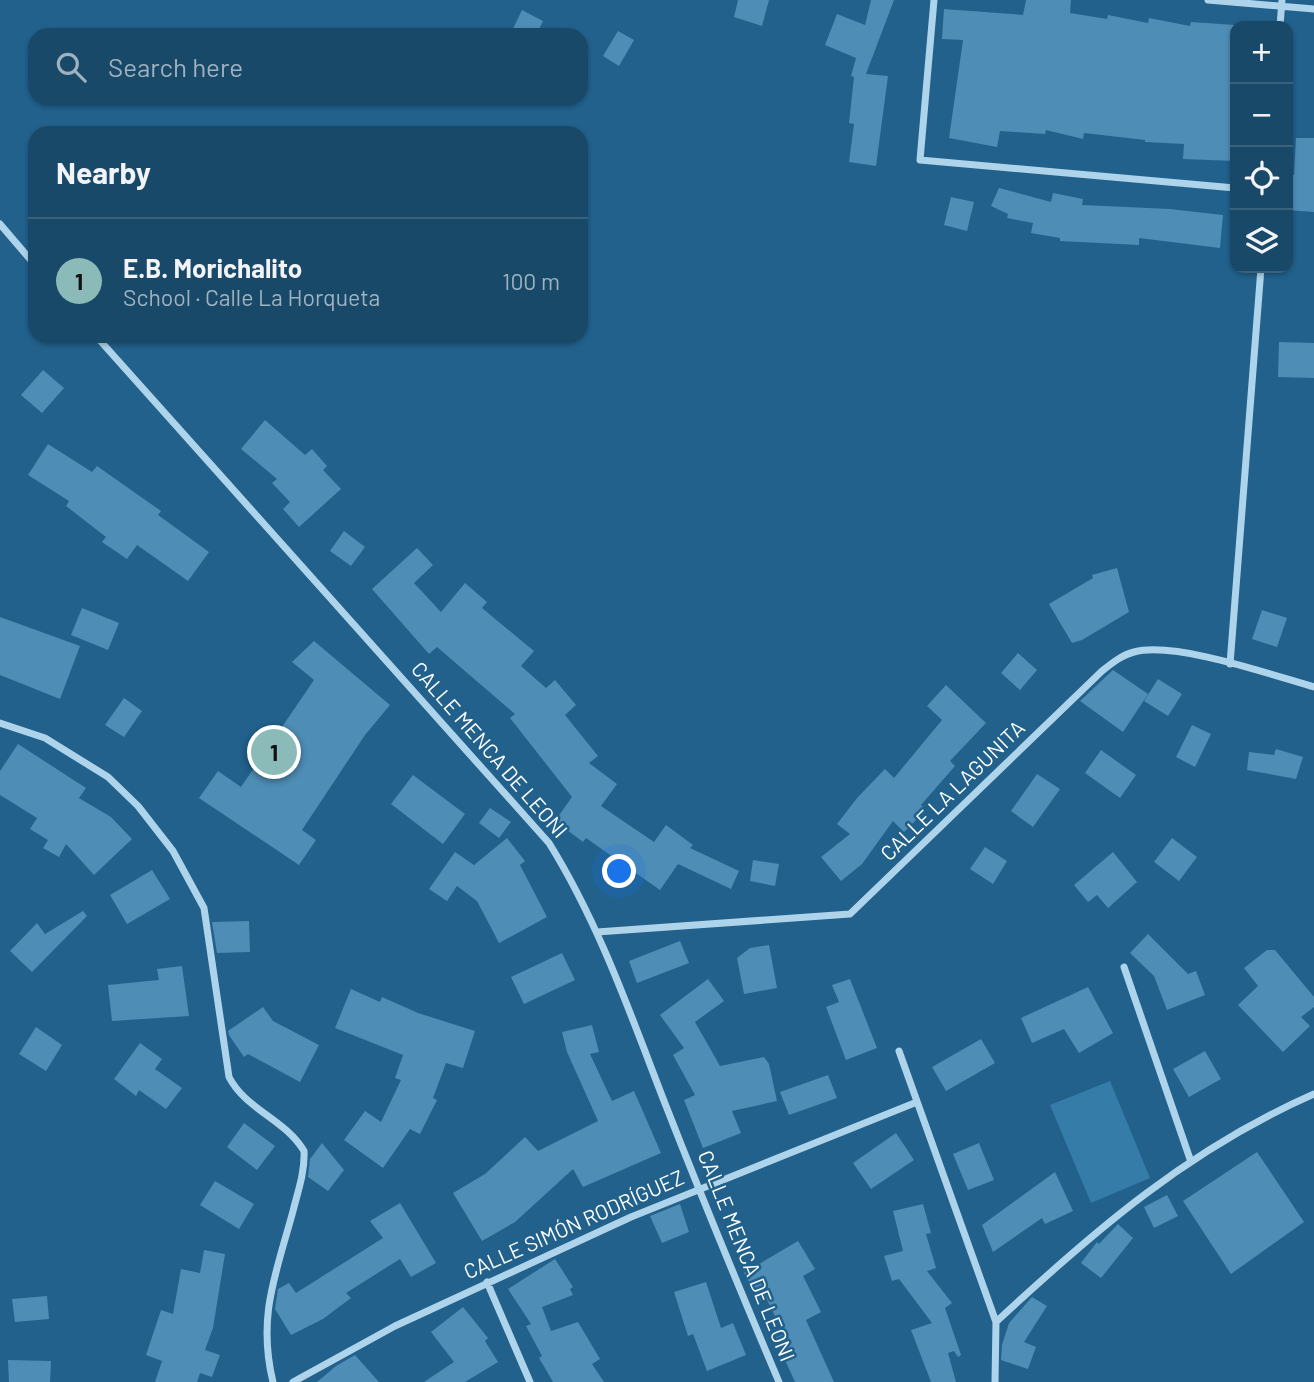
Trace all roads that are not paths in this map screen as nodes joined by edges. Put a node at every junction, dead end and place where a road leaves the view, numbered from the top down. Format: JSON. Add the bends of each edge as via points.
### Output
{"nodes":[{"id":1,"x":934,"y":0,"type":"edge"},
{"id":2,"x":1208,"y":0,"type":"edge"},
{"id":3,"x":1282,"y":3,"type":"edge"},
{"id":4,"x":1314,"y":9,"type":"edge"},
{"id":5,"x":1280,"y":21,"type":"edge"},
{"id":6,"x":1230,"y":188,"type":"edge"},
{"id":7,"x":0,"y":223,"type":"edge"},
{"id":8,"x":28,"y":257,"type":"edge"},
{"id":9,"x":1261,"y":273,"type":"edge"},
{"id":10,"x":102,"y":343,"type":"edge"},
{"id":11,"x":1230,"y":664,"type":"junction"},
{"id":12,"x":1314,"y":687,"type":"edge"},
{"id":13,"x":0,"y":723,"type":"edge"},
{"id":14,"x":597,"y":932,"type":"junction"},
{"id":15,"x":1124,"y":967,"type":"dead end"},
{"id":16,"x":899,"y":1051,"type":"dead end"},
{"id":17,"x":1314,"y":1094,"type":"edge"},
{"id":18,"x":916,"y":1102,"type":"junction"},
{"id":19,"x":1191,"y":1159,"type":"junction"},
{"id":20,"x":698,"y":1189,"type":"junction"},
{"id":21,"x":487,"y":1282,"type":"junction"},
{"id":22,"x":996,"y":1322,"type":"junction"},
{"id":23,"x":274,"y":1382,"type":"edge"},
{"id":24,"x":293,"y":1382,"type":"edge"},
{"id":25,"x":530,"y":1382,"type":"edge"},
{"id":26,"x":779,"y":1382,"type":"edge"},
{"id":27,"x":995,"y":1382,"type":"edge"}],
"edges":[{"from":1,"to":6,"type":"street","via":[[920,160]]},
{"from":2,"to":3,"type":"street"},
{"from":3,"to":4,"type":"street"},
{"from":3,"to":5,"type":"street"},
{"from":7,"to":8,"type":"street"},
{"from":9,"to":11,"type":"street"},
{"from":10,"to":14,"type":"street","name":"CALLE MENCA DE LEONI","via":[[527,815],[569,875]]},
{"from":11,"to":12,"type":"street","name":"CALLE LA LAGUNITA"},
{"from":11,"to":14,"type":"street","name":"CALLE LA LAGUNITA","via":[[1163,650],[1136,651],[1118,659],[850,914]]},
{"from":13,"to":23,"type":"street","via":[[45,738],[108,777],[173,851],[204,908],[229,1077],[244,1100],[290,1133],[304,1152],[266,1313]]},
{"from":14,"to":20,"type":"street","name":"CALLE MENCA DE LEONI"},
{"from":15,"to":19,"type":"street"},
{"from":16,"to":18,"type":"street"},
{"from":17,"to":19,"type":"street"},
{"from":18,"to":20,"type":"street","name":"CALLE SIMÓN RODRÍGUEZ"},
{"from":18,"to":22,"type":"street"},
{"from":19,"to":22,"type":"street","via":[[1082,1243]]},
{"from":20,"to":21,"type":"street","name":"CALLE SIMÓN RODRÍGUEZ"},
{"from":20,"to":26,"type":"street","name":"CALLE MENCA DE LEONI"},
{"from":21,"to":24,"type":"street","name":"CALLE SIMÓN RODRÍGUEZ","via":[[395,1325]]},
{"from":21,"to":25,"type":"street"},
{"from":22,"to":27,"type":"street"}]}
